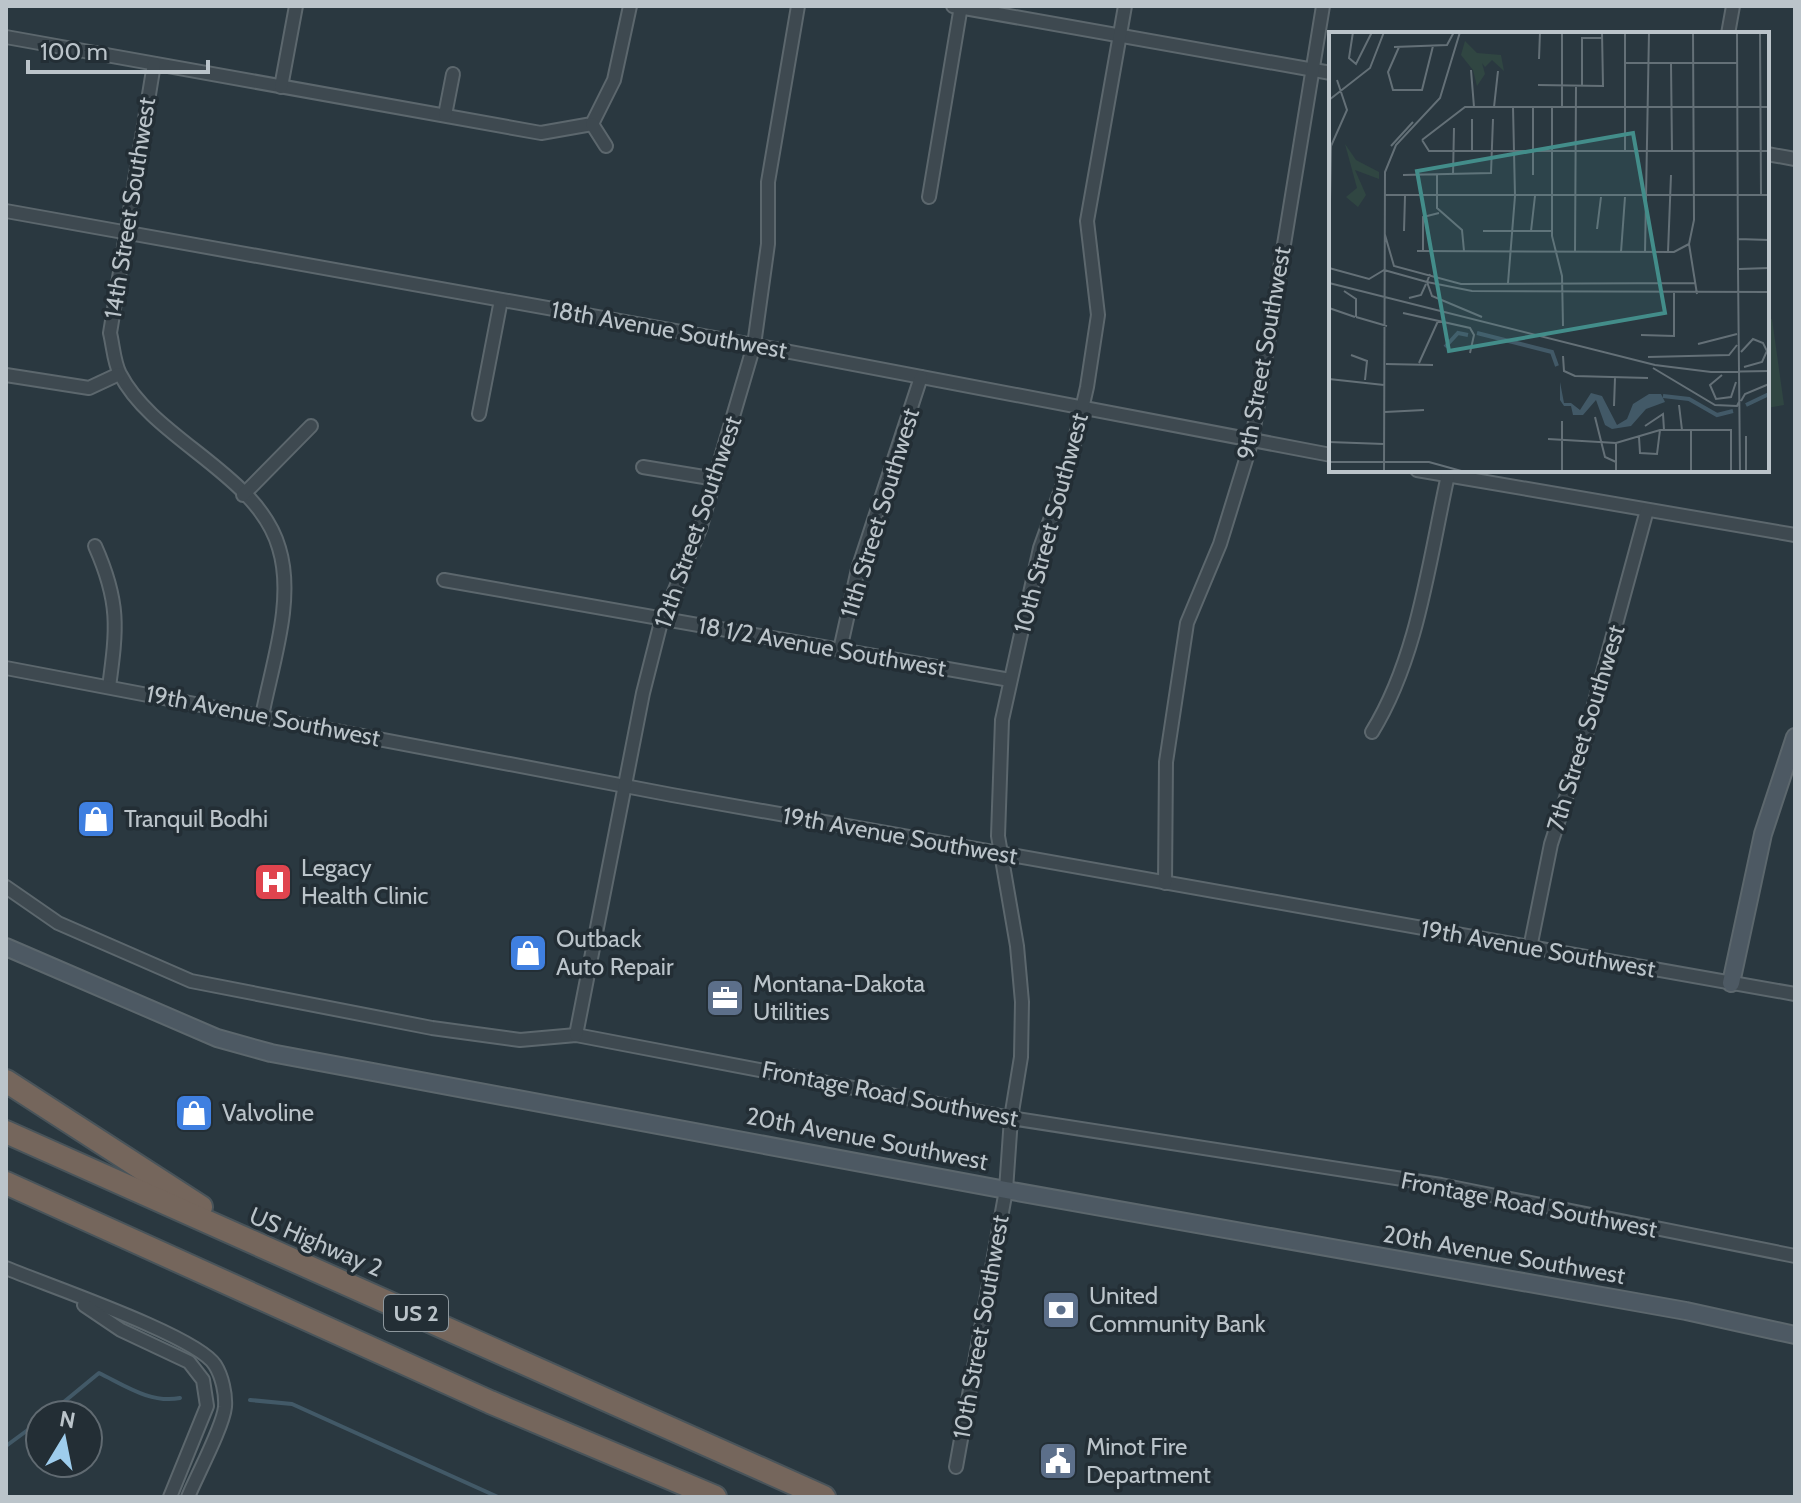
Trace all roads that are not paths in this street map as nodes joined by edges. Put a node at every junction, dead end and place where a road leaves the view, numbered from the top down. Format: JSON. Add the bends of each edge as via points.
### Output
{"nodes":[{"id":1,"x":296,"y":6,"type":"edge"},
{"id":2,"x":630,"y":6,"type":"edge"},
{"id":3,"x":798,"y":6,"type":"edge"},
{"id":4,"x":958,"y":6,"type":"edge"},
{"id":5,"x":1125,"y":6,"type":"edge"},
{"id":6,"x":1323,"y":6,"type":"edge"},
{"id":7,"x":1733,"y":6,"type":"edge"},
{"id":8,"x":1728,"y":32,"type":"edge"},
{"id":9,"x":1120,"y":35,"type":"junction"},
{"id":10,"x":6,"y":37,"type":"edge"},
{"id":11,"x":154,"y":64,"type":"junction"},
{"id":12,"x":1312,"y":70,"type":"junction"},
{"id":13,"x":1329,"y":73,"type":"edge"},
{"id":14,"x":453,"y":74,"type":"dead end"},
{"id":15,"x":281,"y":87,"type":"junction"},
{"id":16,"x":445,"y":115,"type":"junction"},
{"id":17,"x":592,"y":124,"type":"junction"},
{"id":18,"x":606,"y":146,"type":"dead end"},
{"id":19,"x":1769,"y":154,"type":"edge"},
{"id":20,"x":1795,"y":159,"type":"edge"},
{"id":21,"x":929,"y":197,"type":"dead end"},
{"id":22,"x":6,"y":211,"type":"edge"},
{"id":23,"x":124,"y":232,"type":"junction"},
{"id":24,"x":501,"y":300,"type":"junction"},
{"id":25,"x":754,"y":345,"type":"junction"},
{"id":26,"x":119,"y":374,"type":"junction"},
{"id":27,"x":6,"y":375,"type":"edge"},
{"id":28,"x":921,"y":377,"type":"junction"},
{"id":29,"x":1083,"y":408,"type":"junction"},
{"id":30,"x":479,"y":414,"type":"dead end"},
{"id":31,"x":311,"y":426,"type":"dead end"},
{"id":32,"x":1252,"y":440,"type":"junction"},
{"id":33,"x":1329,"y":455,"type":"edge"},
{"id":34,"x":643,"y":467,"type":"dead end"},
{"id":35,"x":1429,"y":472,"type":"edge"},
{"id":36,"x":1448,"y":475,"type":"junction"},
{"id":37,"x":716,"y":479,"type":"junction"},
{"id":38,"x":243,"y":495,"type":"junction"},
{"id":39,"x":1647,"y":510,"type":"junction"},
{"id":40,"x":1795,"y":535,"type":"edge"},
{"id":41,"x":95,"y":546,"type":"dead end"},
{"id":42,"x":444,"y":580,"type":"dead end"},
{"id":43,"x":663,"y":619,"type":"junction"},
{"id":44,"x":840,"y":650,"type":"junction"},
{"id":45,"x":6,"y":668,"type":"edge"},
{"id":46,"x":1010,"y":680,"type":"junction"},
{"id":47,"x":109,"y":687,"type":"junction"},
{"id":48,"x":262,"y":716,"type":"junction"},
{"id":49,"x":1372,"y":732,"type":"dead end"},
{"id":50,"x":1795,"y":737,"type":"edge"},
{"id":51,"x":624,"y":786,"type":"junction"},
{"id":52,"x":1000,"y":853,"type":"junction"},
{"id":53,"x":1165,"y":883,"type":"junction"},
{"id":54,"x":6,"y":887,"type":"edge"},
{"id":55,"x":6,"y":947,"type":"edge"},
{"id":56,"x":1530,"y":948,"type":"junction"},
{"id":57,"x":1731,"y":983,"type":"junction"},
{"id":58,"x":1795,"y":994,"type":"edge"},
{"id":59,"x":576,"y":1035,"type":"junction"},
{"id":60,"x":6,"y":1081,"type":"edge"},
{"id":61,"x":1011,"y":1118,"type":"junction"},
{"id":62,"x":6,"y":1132,"type":"edge"},
{"id":63,"x":6,"y":1183,"type":"edge"},
{"id":64,"x":1006,"y":1190,"type":"junction"},
{"id":65,"x":1795,"y":1256,"type":"edge"},
{"id":66,"x":6,"y":1268,"type":"edge"},
{"id":67,"x":317,"y":1273,"type":"junction"},
{"id":68,"x":68,"y":1294,"type":"junction"},
{"id":69,"x":1735,"y":1321,"type":"junction"},
{"id":70,"x":1795,"y":1327,"type":"edge"},
{"id":71,"x":1795,"y":1335,"type":"edge"},
{"id":72,"x":956,"y":1467,"type":"dead end"},
{"id":73,"x":170,"y":1497,"type":"edge"},
{"id":74,"x":188,"y":1497,"type":"edge"},
{"id":75,"x":715,"y":1497,"type":"edge"},
{"id":76,"x":824,"y":1497,"type":"edge"}],
"edges":[{"from":1,"to":15,"type":"street"},
{"from":2,"to":17,"type":"street","via":[[614,80]]},
{"from":3,"to":25,"type":"street","name":"12th Street Southwest","via":[[768,182],[768,244]]},
{"from":4,"to":9,"type":"street"},
{"from":4,"to":21,"type":"street"},
{"from":5,"to":9,"type":"street","name":"10th Street Southwest"},
{"from":6,"to":12,"type":"street","name":"9th Street Southwest"},
{"from":7,"to":8,"type":"street"},
{"from":9,"to":12,"type":"street"},
{"from":9,"to":29,"type":"street","name":"10th Street Southwest","via":[[1087,221],[1098,315]]},
{"from":10,"to":11,"type":"street"},
{"from":11,"to":15,"type":"street"},
{"from":11,"to":23,"type":"street","name":"14th Street Southwest"},
{"from":12,"to":13,"type":"street"},
{"from":12,"to":32,"type":"street","name":"9th Street Southwest"},
{"from":14,"to":16,"type":"street"},
{"from":15,"to":16,"type":"street"},
{"from":16,"to":17,"type":"street","via":[[541,133]]},
{"from":17,"to":18,"type":"street"},
{"from":19,"to":20,"type":"street"},
{"from":22,"to":23,"type":"street","name":"18th Avenue Southwest"},
{"from":23,"to":24,"type":"street","name":"18th Avenue Southwest"},
{"from":23,"to":26,"type":"street","name":"14th Street Southwest","via":[[110,333]]},
{"from":24,"to":25,"type":"street","name":"18th Avenue Southwest"},
{"from":24,"to":30,"type":"street"},
{"from":25,"to":28,"type":"street","name":"18th Avenue Southwest"},
{"from":25,"to":37,"type":"street","name":"12th Street Southwest"},
{"from":26,"to":27,"type":"street","via":[[89,388]]},
{"from":26,"to":38,"type":"street","name":"14th Street Southwest","via":[[144,405]]},
{"from":28,"to":29,"type":"street","name":"18th Avenue Southwest"},
{"from":28,"to":44,"type":"street","name":"11th Street Southwest","via":[[858,569]]},
{"from":29,"to":32,"type":"street","name":"18th Avenue Southwest"},
{"from":29,"to":46,"type":"street","name":"10th Street Southwest","via":[[1040,548]]},
{"from":31,"to":38,"type":"street"},
{"from":32,"to":33,"type":"street","name":"18th Avenue Southwest"},
{"from":32,"to":53,"type":"street","name":"9th Street Southwest","via":[[1220,544],[1187,623],[1166,762]]},
{"from":34,"to":37,"type":"street"},
{"from":35,"to":36,"type":"street"},
{"from":36,"to":39,"type":"street"},
{"from":36,"to":49,"type":"street","via":[[1405,658],[1393,697]]},
{"from":37,"to":43,"type":"street","name":"12th Street Southwest"},
{"from":38,"to":48,"type":"street","name":"14th Street Southwest","via":[[262,513],[279,547],[285,588]]},
{"from":39,"to":40,"type":"street"},
{"from":39,"to":56,"type":"street","name":"7th Street Southwest","via":[[1551,844]]},
{"from":41,"to":47,"type":"street","via":[[110,579],[118,627]]},
{"from":42,"to":43,"type":"street","name":"18 1/2 Avenue Southwest"},
{"from":43,"to":44,"type":"street","name":"18 1/2 Avenue Southwest"},
{"from":43,"to":51,"type":"street","name":"12th Street Southwest"},
{"from":44,"to":46,"type":"street","name":"18 1/2 Avenue Southwest"},
{"from":45,"to":47,"type":"street","name":"19th Avenue Southwest"},
{"from":46,"to":52,"type":"street","name":"10th Street Southwest","via":[[1002,720]]},
{"from":47,"to":48,"type":"street","name":"19th Avenue Southwest"},
{"from":48,"to":51,"type":"street","name":"19th Avenue Southwest"},
{"from":50,"to":57,"type":"street","via":[[1763,834]]},
{"from":51,"to":52,"type":"street","name":"19th Avenue Southwest"},
{"from":51,"to":59,"type":"street","name":"12th Street Southwest"},
{"from":52,"to":53,"type":"street","name":"19th Avenue Southwest"},
{"from":52,"to":61,"type":"street","name":"10th Street Southwest","via":[[1022,1002],[1021,1057]]},
{"from":53,"to":56,"type":"street","name":"19th Avenue Southwest"},
{"from":54,"to":59,"type":"street","name":"Frontage Road Southwest","via":[[58,923],[191,981],[506,1039]]},
{"from":55,"to":64,"type":"street","name":"20th Avenue Southwest","via":[[217,1038],[271,1053]]},
{"from":56,"to":57,"type":"street","name":"19th Avenue Southwest"},
{"from":57,"to":58,"type":"street","name":"19th Avenue Southwest"},
{"from":59,"to":61,"type":"street","name":"Frontage Road Southwest"},
{"from":60,"to":67,"type":"highway","via":[[189,1201]]},
{"from":61,"to":64,"type":"street","name":"10th Street Southwest"},
{"from":61,"to":65,"type":"street","name":"Frontage Road Southwest","via":[[1441,1185]]},
{"from":62,"to":67,"type":"highway","name":"US Highway 2","number":"US 2"},
{"from":63,"to":75,"type":"highway","number":"US 2","via":[[490,1402]]},
{"from":64,"to":69,"type":"street","name":"20th Avenue Southwest"},
{"from":64,"to":72,"type":"street","name":"10th Street Southwest"},
{"from":66,"to":68,"type":"street"},
{"from":67,"to":76,"type":"highway","name":"US Highway 2","number":"US 2"},
{"from":68,"to":73,"type":"street","via":[[121,1330],[189,1362],[203,1380],[207,1406]]},
{"from":68,"to":74,"type":"street","via":[[173,1337],[216,1365],[225,1408]]},
{"from":69,"to":70,"type":"street","name":"20th Avenue Southwest"},
{"from":69,"to":71,"type":"street","name":"20th Avenue Southwest"}]}
